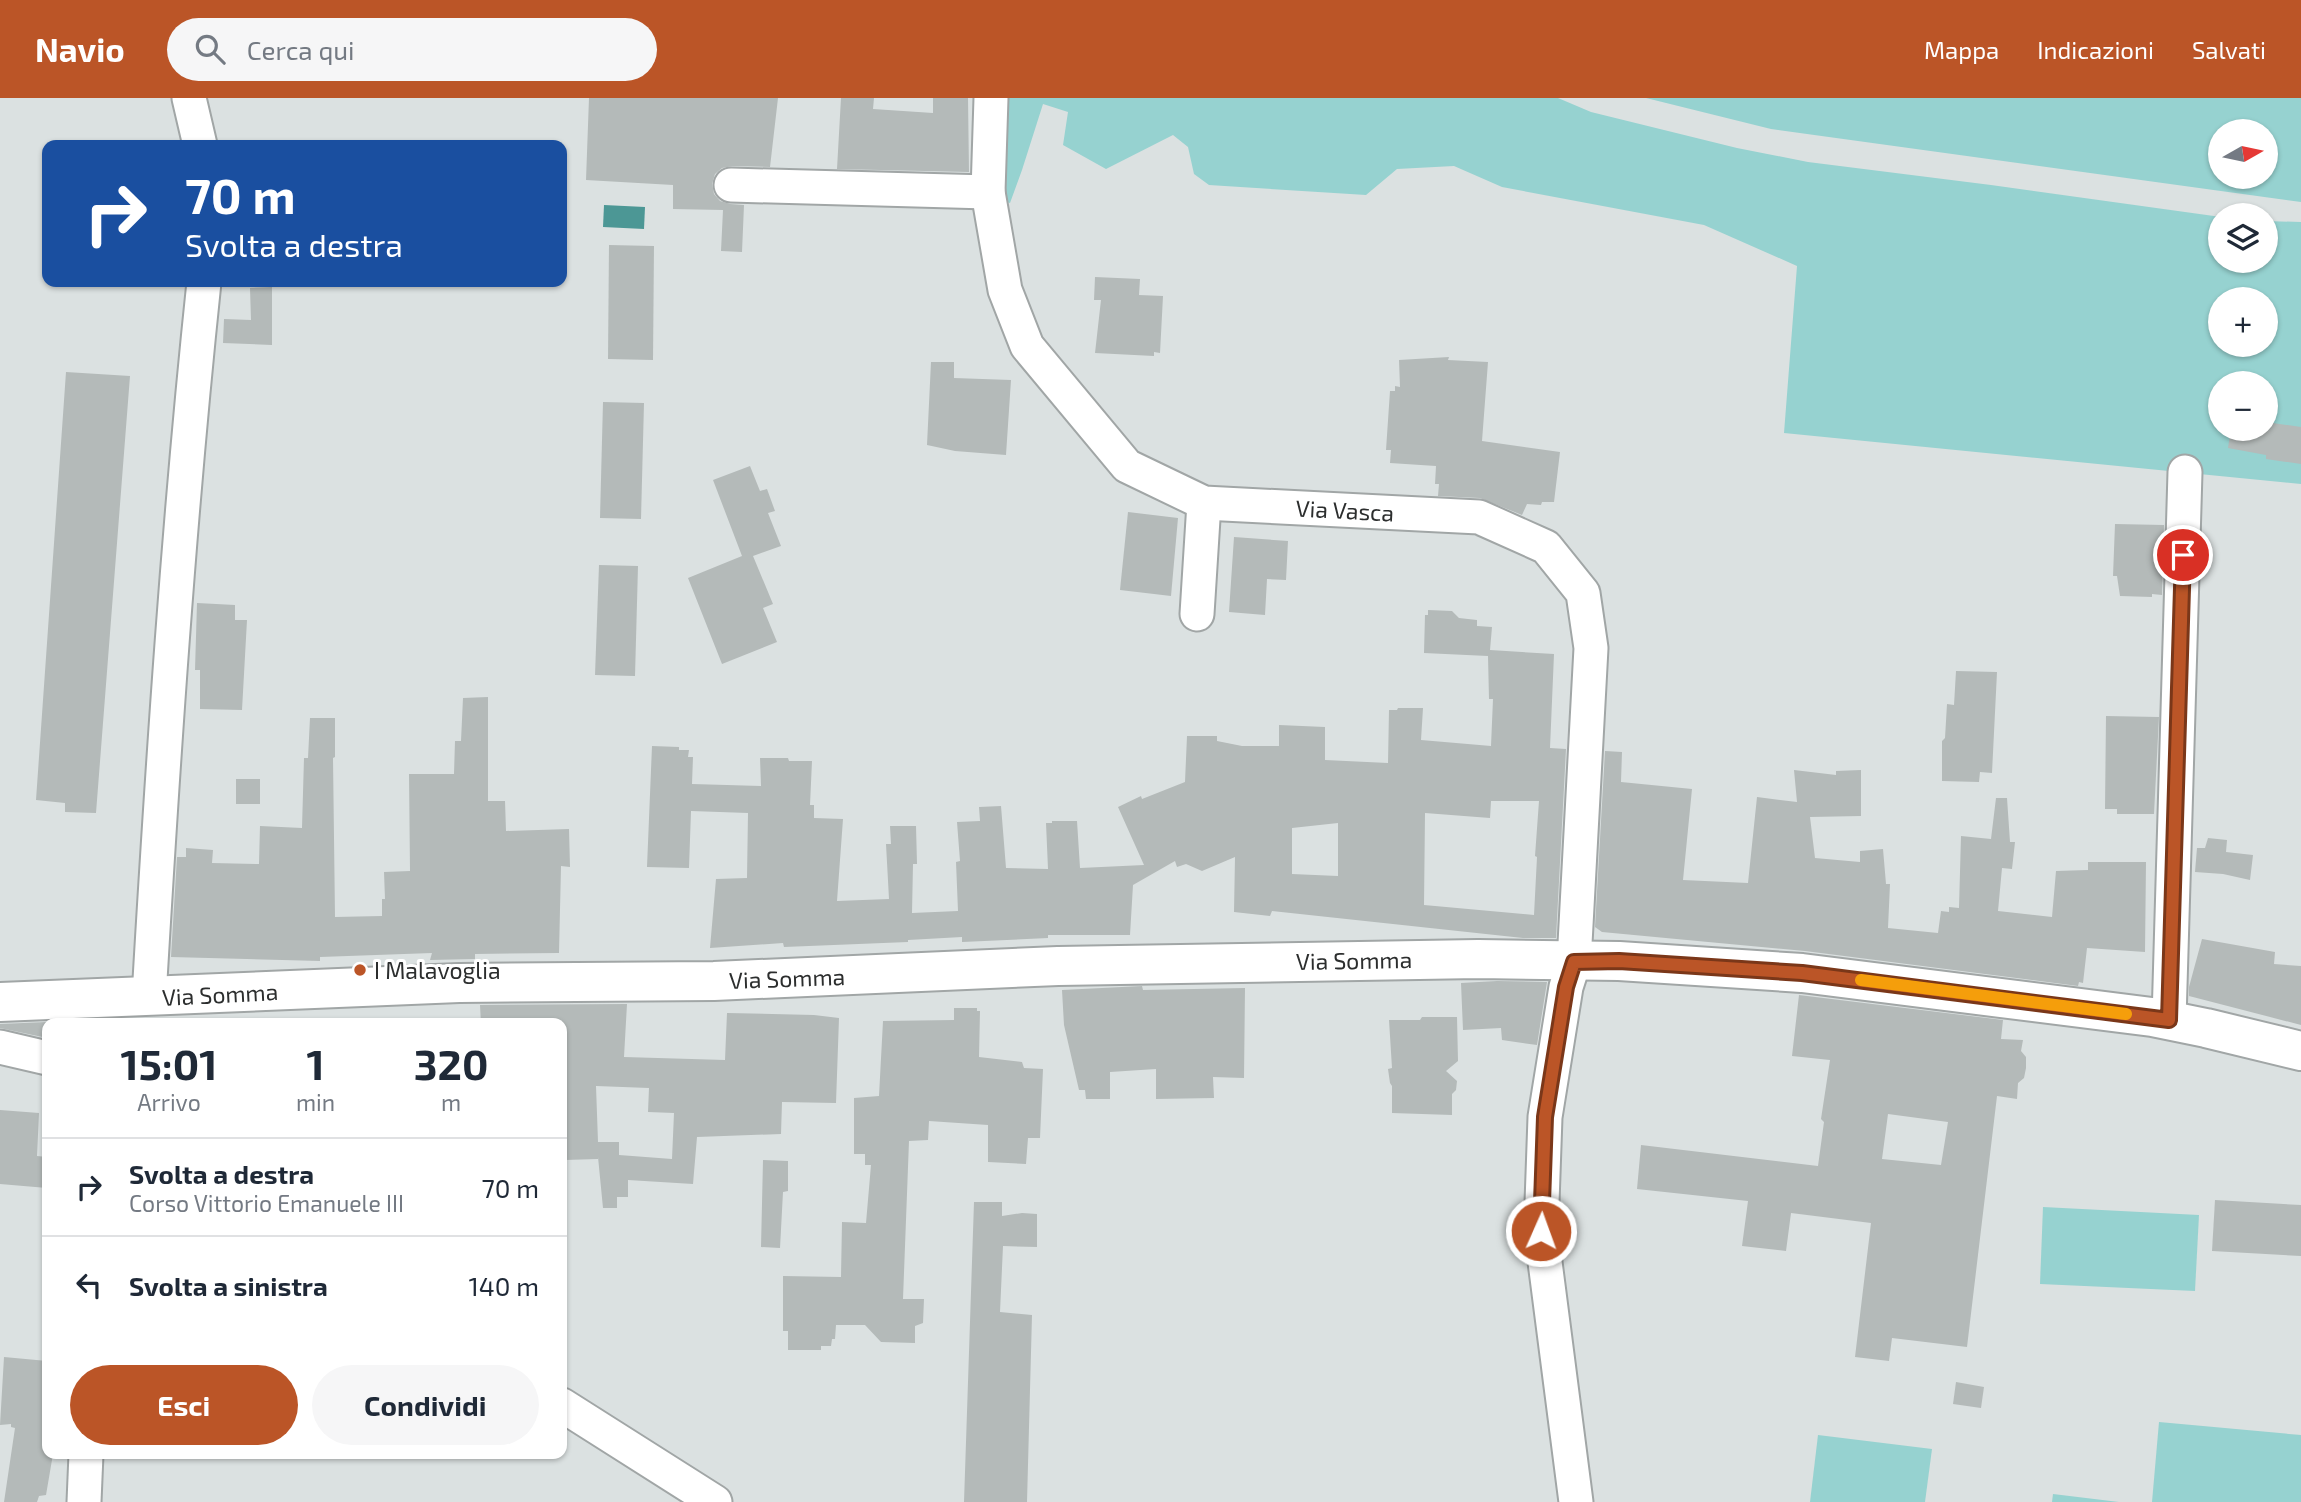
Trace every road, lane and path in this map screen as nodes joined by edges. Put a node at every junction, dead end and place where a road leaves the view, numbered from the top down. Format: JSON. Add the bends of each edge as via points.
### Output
{"nodes":[{"id":1,"x":189,"y":98,"type":"edge"},
{"id":2,"x":991,"y":98,"type":"edge"},
{"id":3,"x":199,"y":140,"type":"edge"},
{"id":4,"x":731,"y":185,"type":"dead end"},
{"id":5,"x":988,"y":192,"type":"junction"},
{"id":6,"x":203,"y":287,"type":"edge"},
{"id":7,"x":2185,"y":472,"type":"dead end"},
{"id":8,"x":1205,"y":503,"type":"junction"},
{"id":9,"x":1197,"y":614,"type":"dead end"},
{"id":10,"x":1574,"y":962,"type":"junction"},
{"id":11,"x":149,"y":997,"type":"junction"},
{"id":12,"x":0,"y":1002,"type":"edge"},
{"id":13,"x":2169,"y":1020,"type":"junction"},
{"id":14,"x":0,"y":1047,"type":"edge"},
{"id":15,"x":2301,"y":1051,"type":"edge"},
{"id":16,"x":42,"y":1057,"type":"edge"},
{"id":17,"x":567,"y":1408,"type":"edge"},
{"id":18,"x":86,"y":1459,"type":"edge"},
{"id":19,"x":84,"y":1502,"type":"edge"},
{"id":20,"x":715,"y":1502,"type":"edge"},
{"id":21,"x":1576,"y":1502,"type":"edge"}],
"edges":[{"from":1,"to":3,"type":"street"},
{"from":2,"to":5,"type":"street","name":"Via Vasca"},
{"from":4,"to":5,"type":"street"},
{"from":5,"to":8,"type":"street","name":"Via Vasca","via":[[1005,290],[1027,346],[1127,466]]},
{"from":6,"to":11,"type":"street"},
{"from":7,"to":13,"type":"street"},
{"from":8,"to":9,"type":"street"},
{"from":8,"to":10,"type":"street","name":"Via Vasca","via":[[1479,517],[1546,547],[1583,593],[1591,648]]},
{"from":10,"to":11,"type":"street","name":"Via Somma","via":[[1478,959],[1071,965],[741,980],[459,983]]},
{"from":10,"to":13,"type":"street","name":"Via Somma","via":[[1802,973]]},
{"from":10,"to":21,"type":"street","name":"Via Vasca","via":[[1545,1117],[1541,1231]]},
{"from":11,"to":12,"type":"street","name":"Via Somma"},
{"from":13,"to":15,"type":"street","name":"Via Somma"},
{"from":14,"to":16,"type":"street"},
{"from":17,"to":20,"type":"street"},
{"from":18,"to":19,"type":"street"}]}
